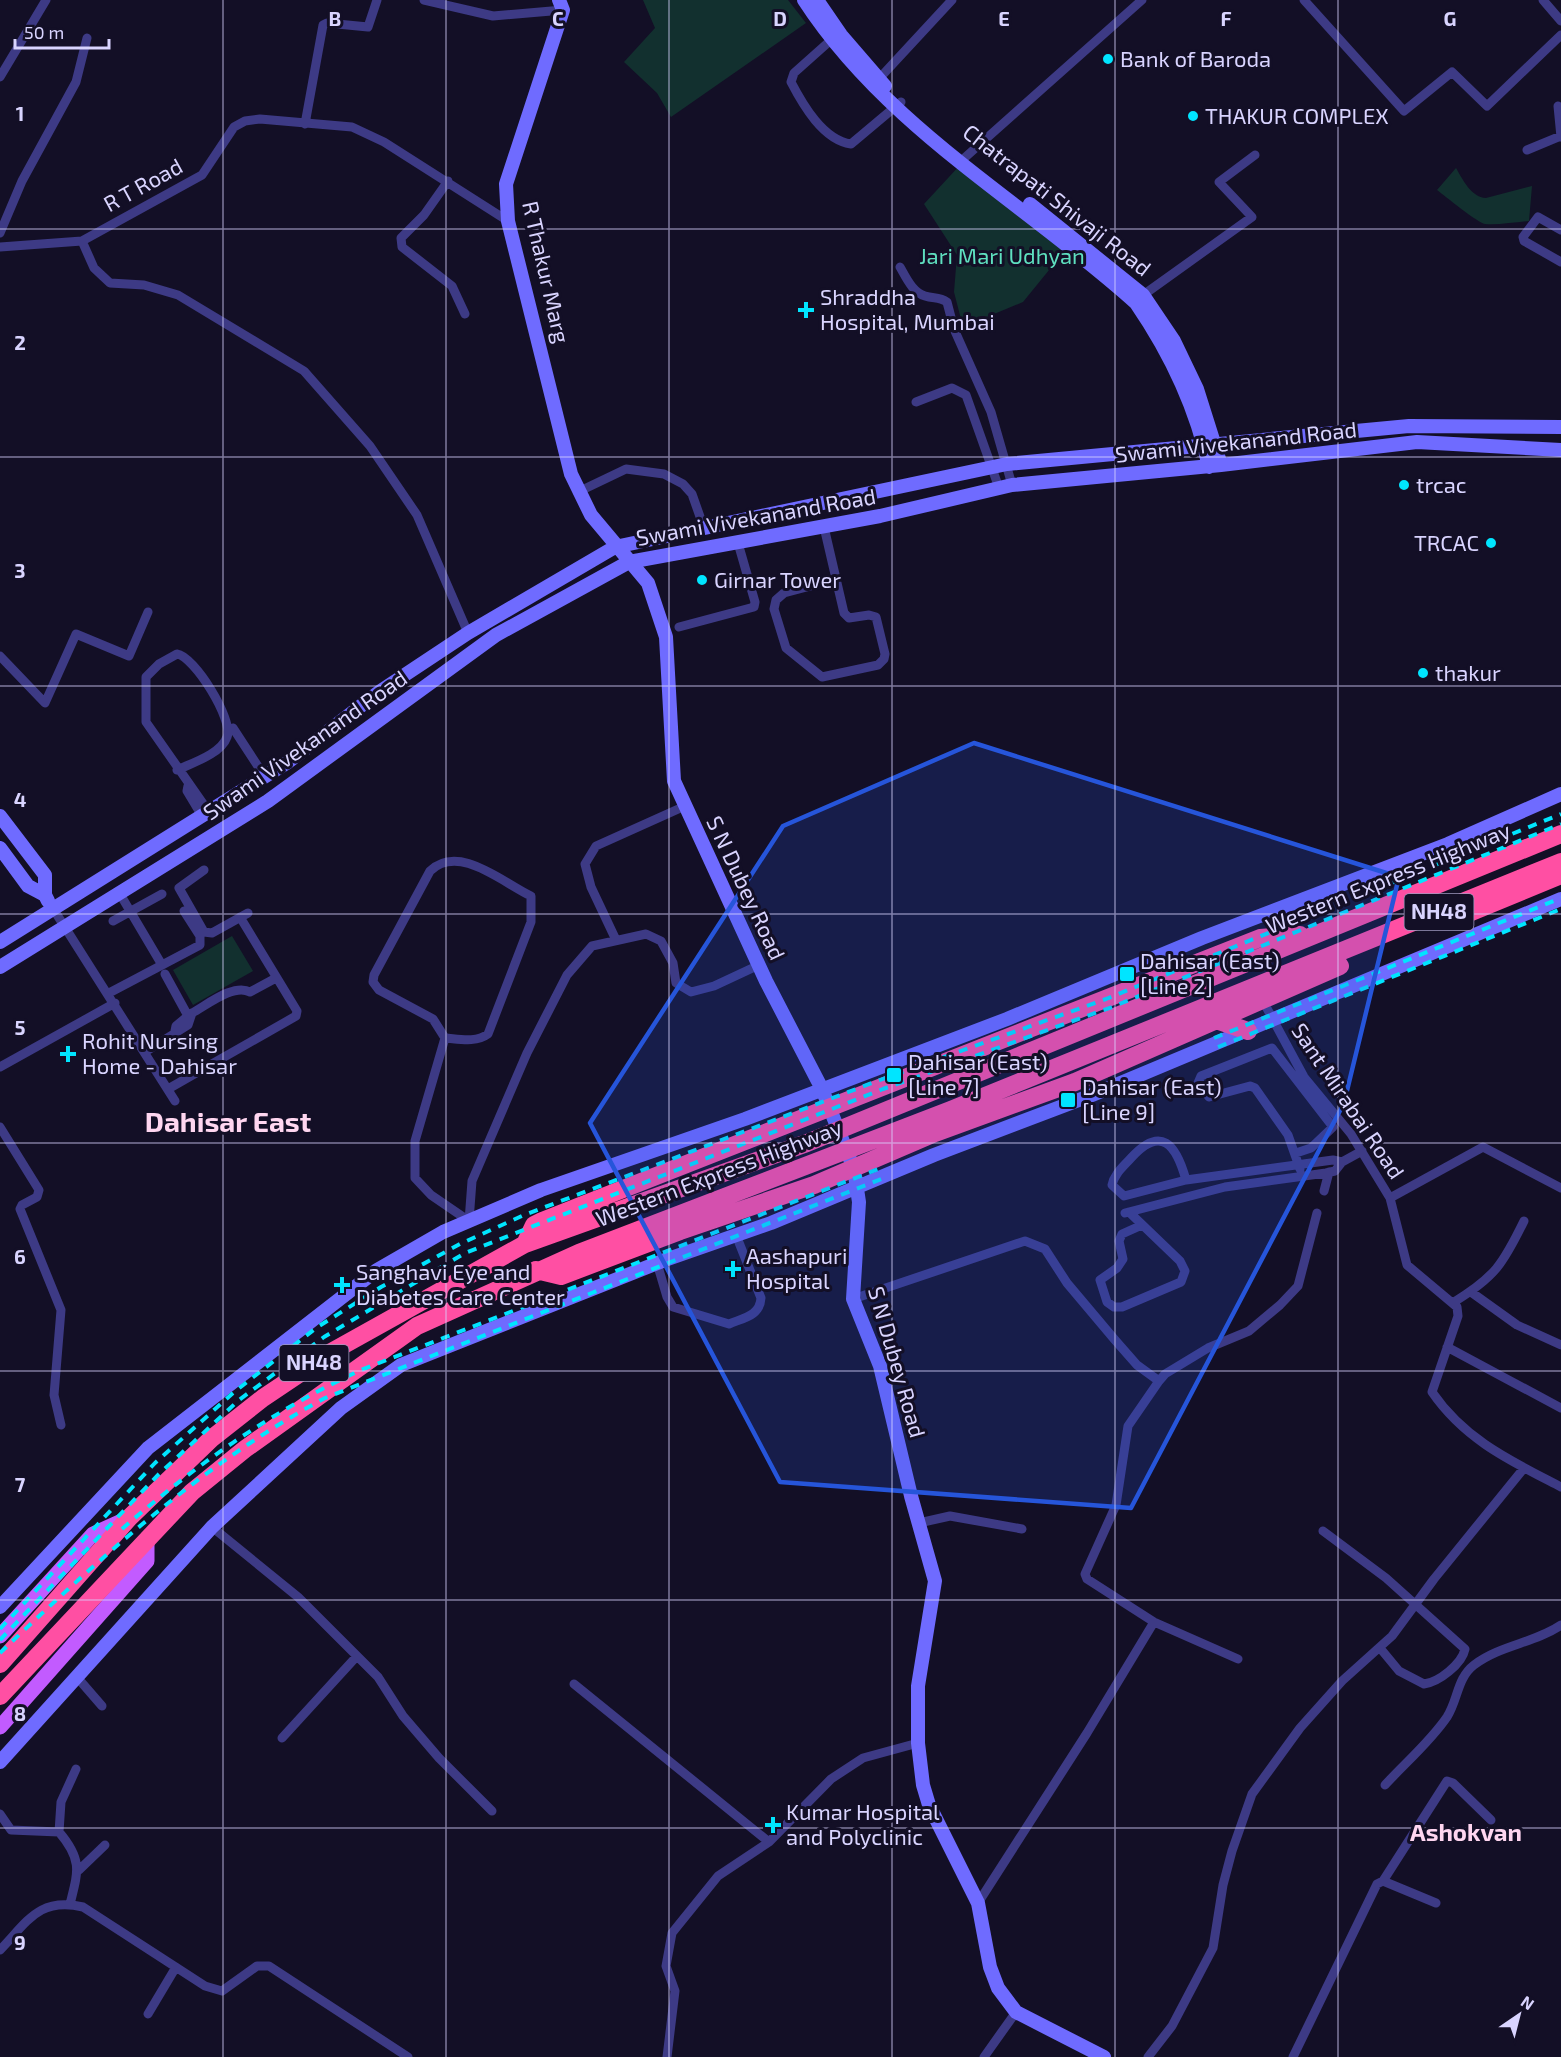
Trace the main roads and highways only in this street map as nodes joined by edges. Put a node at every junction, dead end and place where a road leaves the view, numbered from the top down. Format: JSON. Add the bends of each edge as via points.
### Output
{"nodes":[{"id":1,"x":1561,"y":834,"type":"edge"},
{"id":2,"x":1561,"y":861,"type":"edge"},
{"id":3,"x":1561,"y":875,"type":"edge"},
{"id":4,"x":1317,"y":934,"type":"junction"},
{"id":5,"x":1316,"y":963,"type":"junction"},
{"id":6,"x":1263,"y":1001,"type":"junction"},
{"id":7,"x":1219,"y":1021,"type":"junction"},
{"id":8,"x":1248,"y":1031,"type":"road end"},
{"id":9,"x":525,"y":1244,"type":"junction"},
{"id":10,"x":536,"y":1270,"type":"junction"},
{"id":11,"x":129,"y":1518,"type":"junction"},
{"id":12,"x":147,"y":1538,"type":"junction"},
{"id":13,"x":0,"y":1636,"type":"edge"},
{"id":14,"x":0,"y":1664,"type":"edge"},
{"id":15,"x":0,"y":1696,"type":"edge"},
{"id":16,"x":0,"y":1727,"type":"edge"}],
"edges":[{"from":1,"to":4,"type":"highway","name":"Western Express Highway","number":"NH48"},
{"from":2,"to":5,"type":"highway","name":"Western Express Highway","number":"NH48"},
{"from":3,"to":6,"type":"highway"},
{"from":4,"to":9,"type":"highway","name":"Western Express Highway","number":"NH48","via":[[807,1143]]},
{"from":4,"to":9,"type":"highway","via":[[1260,938],[534,1225]]},
{"from":5,"to":6,"type":"highway"},
{"from":5,"to":10,"type":"highway","name":"Western Express Highway","number":"NH48"},
{"from":6,"to":7,"type":"highway"},
{"from":7,"to":8,"type":"highway"},
{"from":7,"to":10,"type":"highway","via":[[1075,1082],[934,1133],[854,1169],[561,1276]]},
{"from":9,"to":11,"type":"highway","name":"Western Express Highway","number":"NH48","via":[[333,1351],[263,1398],[210,1439]]},
{"from":10,"to":12,"type":"highway","name":"Western Express Highway","number":"NH48","via":[[417,1326],[245,1449],[192,1492]]},
{"from":11,"to":13,"type":"main road","via":[[93,1534]]},
{"from":11,"to":14,"type":"highway","name":"Western Express Highway","number":"NH48"},
{"from":12,"to":15,"type":"highway","name":"Western Express Highway","number":"NH48"},
{"from":12,"to":16,"type":"main road","via":[[147,1561]]}]}
